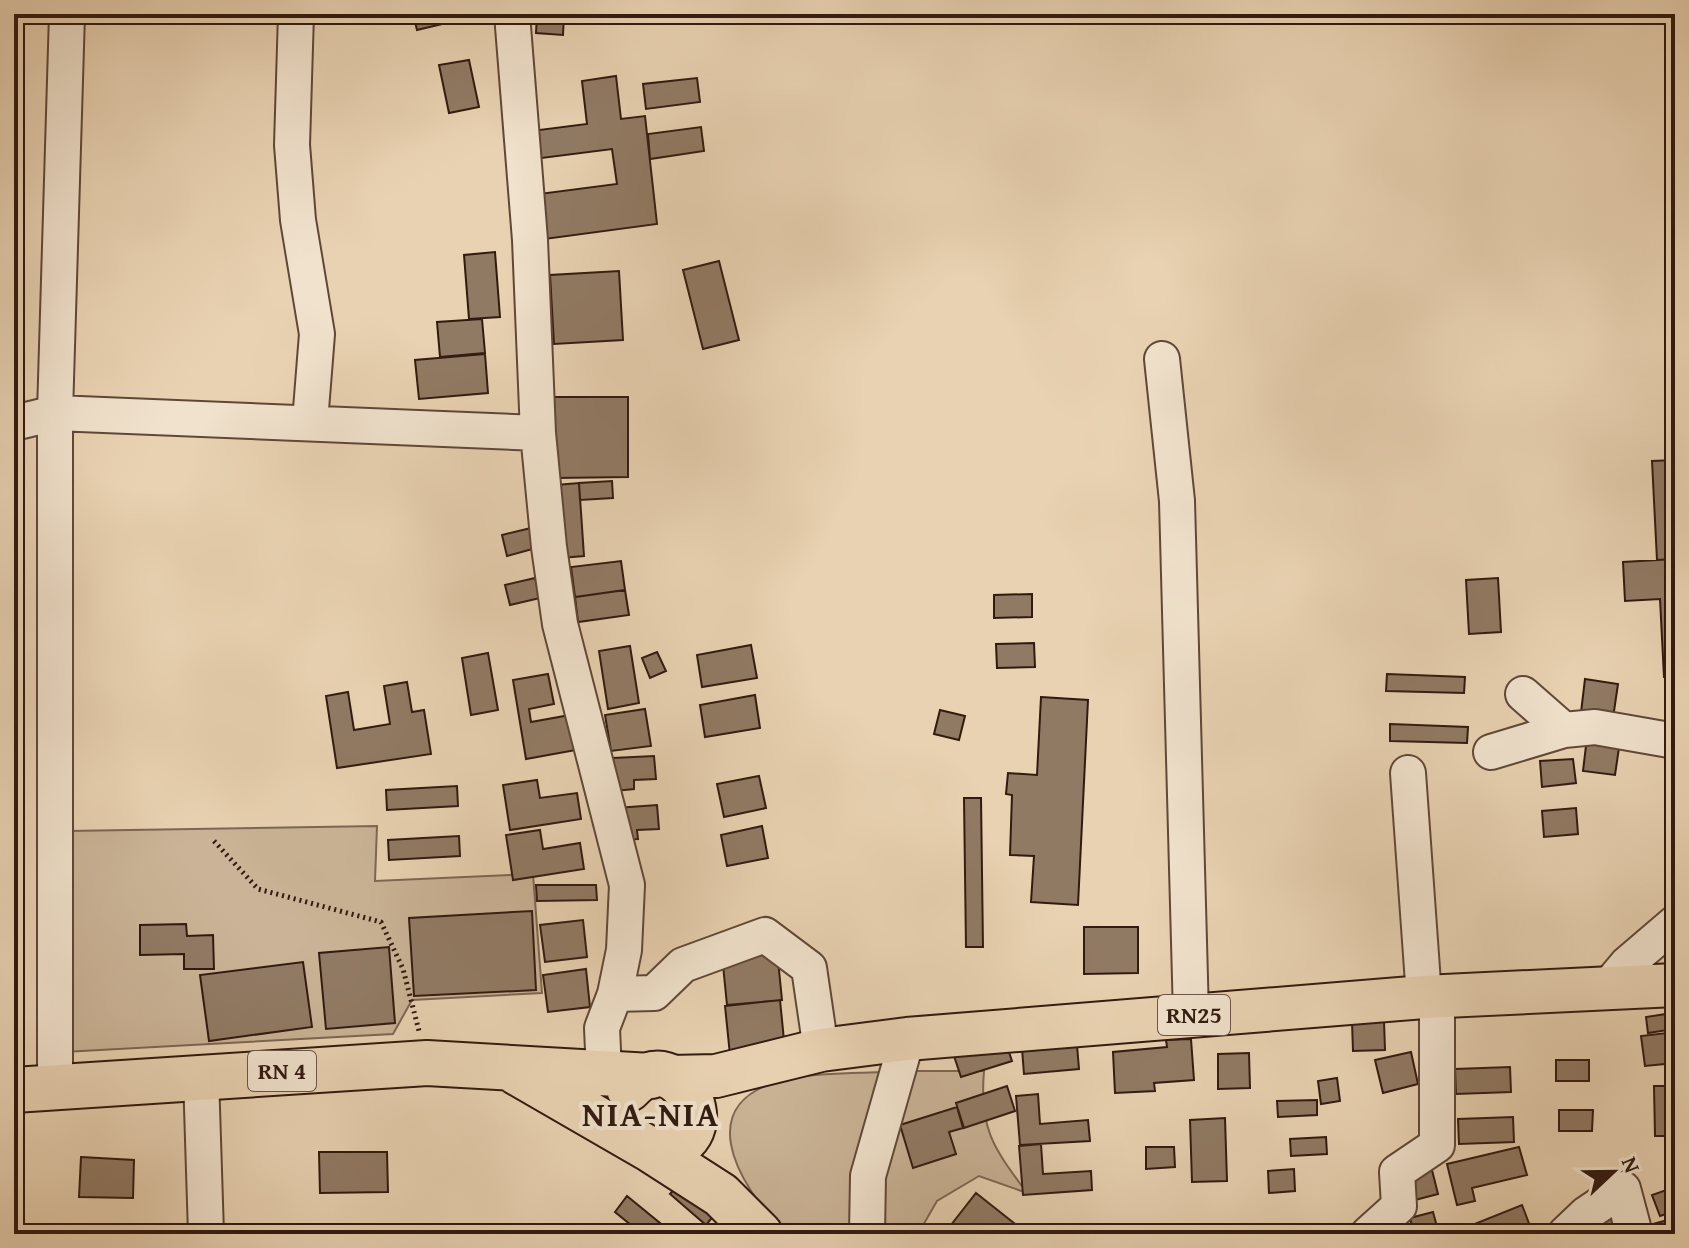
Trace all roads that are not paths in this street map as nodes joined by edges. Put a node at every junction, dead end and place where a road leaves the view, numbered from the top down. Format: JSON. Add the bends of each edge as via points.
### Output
{"nodes":[{"id":1,"x":67,"y":14,"type":"edge"},
{"id":2,"x":296,"y":14,"type":"edge"},
{"id":3,"x":512,"y":14,"type":"edge"},
{"id":4,"x":1162,"y":359,"type":"dead end"},
{"id":5,"x":55,"y":413,"type":"junction"},
{"id":6,"x":310,"y":422,"type":"junction"},
{"id":7,"x":14,"y":423,"type":"edge"},
{"id":8,"x":538,"y":433,"type":"junction"},
{"id":9,"x":1523,"y":694,"type":"dead end"},
{"id":10,"x":1564,"y":730,"type":"junction"},
{"id":11,"x":1675,"y":741,"type":"edge"},
{"id":12,"x":1491,"y":752,"type":"dead end"},
{"id":13,"x":1408,"y":773,"type":"dead end"},
{"id":14,"x":1675,"y":923,"type":"edge"},
{"id":15,"x":1675,"y":985,"type":"edge"},
{"id":16,"x":1606,"y":989,"type":"junction"},
{"id":17,"x":615,"y":994,"type":"junction"},
{"id":18,"x":1430,"y":997,"type":"junction"},
{"id":19,"x":1191,"y":1015,"type":"junction"},
{"id":20,"x":907,"y":1039,"type":"junction"},
{"id":21,"x":821,"y":1050,"type":"junction"},
{"id":22,"x":510,"y":1069,"type":"junction"},
{"id":23,"x":604,"y":1072,"type":"junction"},
{"id":24,"x":201,"y":1076,"type":"junction"},
{"id":25,"x":661,"y":1076,"type":"junction"},
{"id":26,"x":716,"y":1076,"type":"junction"},
{"id":27,"x":34,"y":1089,"type":"edge"},
{"id":28,"x":694,"y":1123,"type":"junction"},
{"id":29,"x":643,"y":1146,"type":"junction"},
{"id":30,"x":721,"y":1195,"type":"junction"},
{"id":31,"x":206,"y":1234,"type":"edge"},
{"id":32,"x":760,"y":1234,"type":"edge"},
{"id":33,"x":867,"y":1234,"type":"edge"},
{"id":34,"x":1368,"y":1234,"type":"edge"},
{"id":35,"x":1565,"y":1234,"type":"edge"},
{"id":36,"x":1634,"y":1234,"type":"edge"}],
"edges":[{"from":1,"to":5,"type":"street"},
{"from":2,"to":6,"type":"street","via":[[292,145],[317,334]]},
{"from":3,"to":8,"type":"street"},
{"from":4,"to":19,"type":"street","via":[[1177,501]]},
{"from":5,"to":6,"type":"street"},
{"from":5,"to":7,"type":"street"},
{"from":5,"to":27,"type":"street"},
{"from":6,"to":8,"type":"street"},
{"from":8,"to":17,"type":"street","via":[[560,624],[627,885],[627,923]]},
{"from":9,"to":10,"type":"street"},
{"from":10,"to":11,"type":"street","via":[[1595,727]]},
{"from":10,"to":12,"type":"street"},
{"from":13,"to":18,"type":"street"},
{"from":14,"to":16,"type":"street"},
{"from":15,"to":16,"type":"main road","number":"RN25"},
{"from":16,"to":18,"type":"main road","number":"RN25"},
{"from":17,"to":21,"type":"street","via":[[654,993],[683,965],[765,935],[809,968]]},
{"from":17,"to":23,"type":"street","via":[[602,1028]]},
{"from":18,"to":19,"type":"main road","number":"RN25"},
{"from":18,"to":34,"type":"street","via":[[1437,1145],[1397,1172],[1399,1206]]},
{"from":19,"to":20,"type":"main road","number":"RN25"},
{"from":20,"to":21,"type":"main road","number":"RN25"},
{"from":20,"to":33,"type":"street","via":[[868,1176]]},
{"from":21,"to":26,"type":"main road","number":"RN25"},
{"from":22,"to":23,"type":"highway","number":"RN 4"},
{"from":22,"to":24,"type":"highway","number":"RN 4","via":[[427,1063]]},
{"from":22,"to":29,"type":"highway","number":"RN 4"},
{"from":23,"to":25,"type":"highway","number":"RN 4"},
{"from":24,"to":27,"type":"highway","number":"RN 4"},
{"from":24,"to":31,"type":"street"},
{"from":25,"to":26,"type":"main road","number":"RN25"},
{"from":25,"to":28,"type":"highway","via":[[680,1082],[693,1099]]},
{"from":25,"to":29,"type":"highway","via":[[632,1085],[621,1104],[622,1124]]},
{"from":26,"to":28,"type":"main road"},
{"from":28,"to":29,"type":"highway","via":[[674,1147]]},
{"from":28,"to":30,"type":"highway","number":"RN 4"},
{"from":29,"to":30,"type":"highway","number":"RN 4"},
{"from":30,"to":32,"type":"highway","number":"RN 4"},
{"from":35,"to":36,"type":"street","via":[[1623,1189]]}]}
